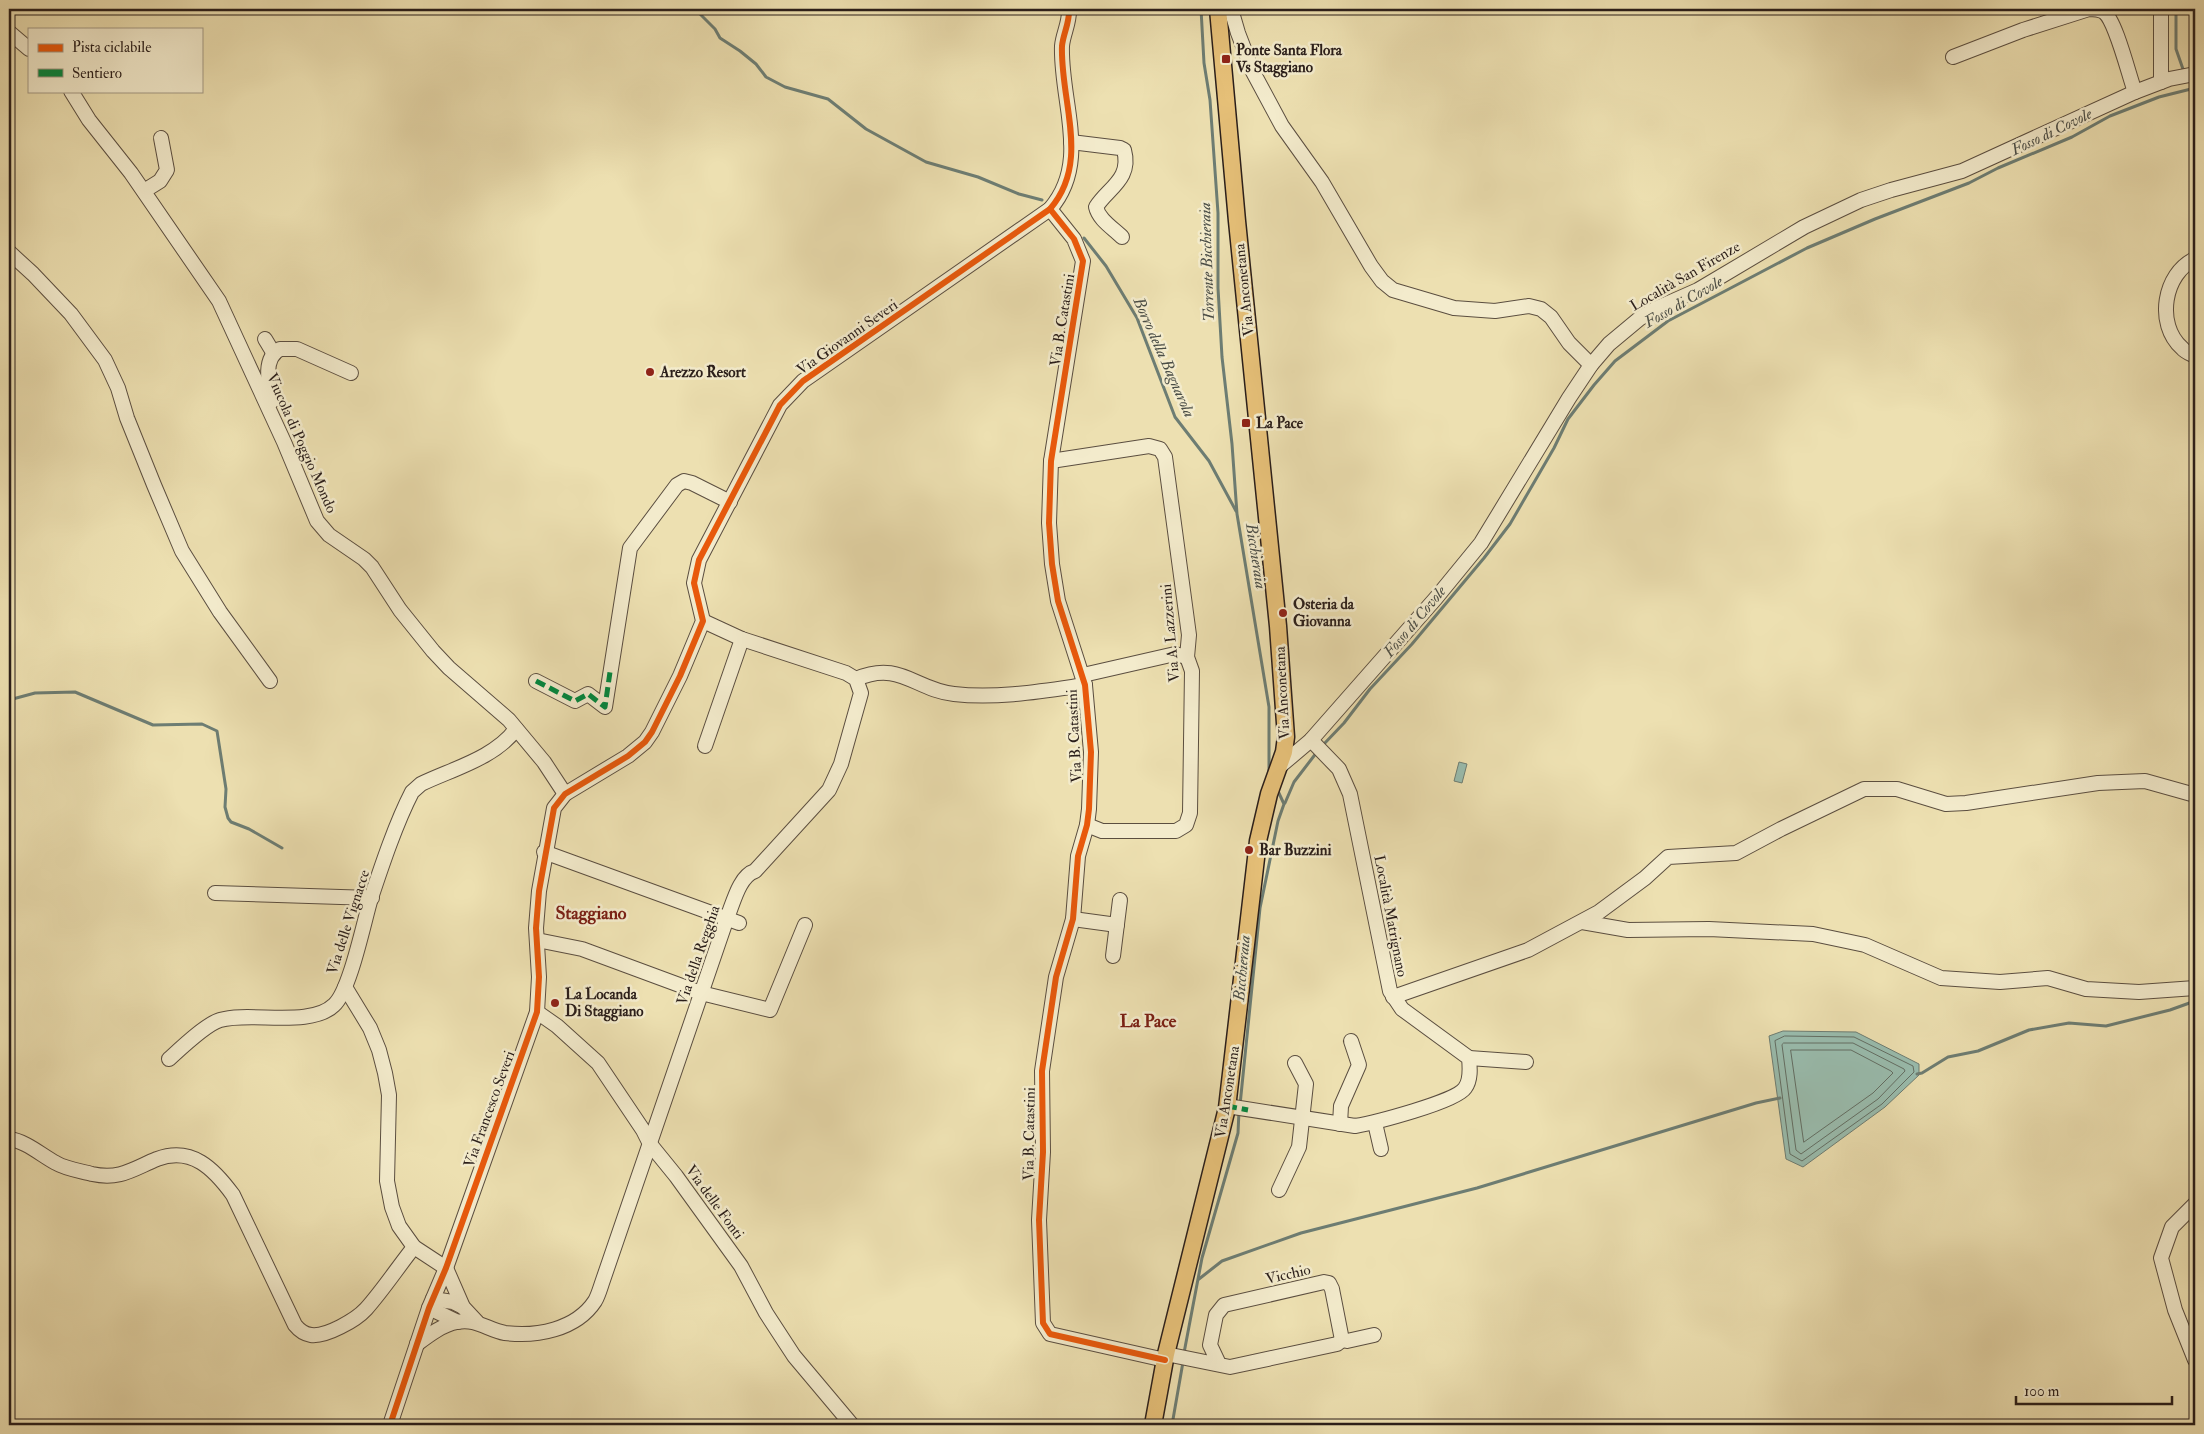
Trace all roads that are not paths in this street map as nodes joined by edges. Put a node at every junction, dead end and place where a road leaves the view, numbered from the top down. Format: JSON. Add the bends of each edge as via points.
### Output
{"nodes":[{"id":1,"x":1218,"y":9,"type":"edge"},
{"id":2,"x":1231,"y":9,"type":"edge"},
{"id":3,"x":2161,"y":9,"type":"edge"},
{"id":4,"x":1071,"y":11,"type":"edge"},
{"id":5,"x":9,"y":32,"type":"edge"},
{"id":6,"x":28,"y":48,"type":"edge"},
{"id":7,"x":1953,"y":57,"type":"dead end"},
{"id":8,"x":2195,"y":74,"type":"edge"},
{"id":9,"x":2161,"y":82,"type":"junction"},
{"id":10,"x":72,"y":92,"type":"edge"},
{"id":11,"x":2134,"y":92,"type":"junction"},
{"id":12,"x":161,"y":138,"type":"dead end"},
{"id":13,"x":1072,"y":142,"type":"junction"},
{"id":14,"x":144,"y":191,"type":"junction"},
{"id":15,"x":1050,"y":209,"type":"junction"},
{"id":16,"x":1122,"y":237,"type":"dead end"},
{"id":17,"x":9,"y":252,"type":"edge"},
{"id":18,"x":2195,"y":259,"type":"edge"},
{"id":19,"x":265,"y":339,"type":"dead end"},
{"id":20,"x":274,"y":354,"type":"junction"},
{"id":21,"x":2195,"y":356,"type":"edge"},
{"id":22,"x":1592,"y":365,"type":"junction"},
{"id":23,"x":351,"y":373,"type":"dead end"},
{"id":24,"x":281,"y":433,"type":"junction"},
{"id":25,"x":1051,"y":462,"type":"junction"},
{"id":26,"x":730,"y":502,"type":"junction"},
{"id":27,"x":703,"y":621,"type":"junction"},
{"id":28,"x":742,"y":639,"type":"junction"},
{"id":29,"x":1187,"y":657,"type":"junction"},
{"id":30,"x":856,"y":679,"type":"junction"},
{"id":31,"x":1084,"y":680,"type":"junction"},
{"id":32,"x":270,"y":681,"type":"dead end"},
{"id":33,"x":536,"y":681,"type":"dead end"},
{"id":34,"x":516,"y":729,"type":"junction"},
{"id":35,"x":1313,"y":743,"type":"junction"},
{"id":36,"x":705,"y":746,"type":"dead end"},
{"id":37,"x":1279,"y":768,"type":"junction"},
{"id":38,"x":565,"y":794,"type":"junction"},
{"id":39,"x":2195,"y":795,"type":"edge"},
{"id":40,"x":1087,"y":825,"type":"junction"},
{"id":41,"x":544,"y":852,"type":"junction"},
{"id":42,"x":214,"y":893,"type":"dead end"},
{"id":43,"x":372,"y":898,"type":"junction"},
{"id":44,"x":1120,"y":900,"type":"dead end"},
{"id":45,"x":1074,"y":920,"type":"junction"},
{"id":46,"x":733,"y":921,"type":"junction"},
{"id":47,"x":1582,"y":922,"type":"junction"},
{"id":48,"x":805,"y":925,"type":"dead end"},
{"id":49,"x":1117,"y":925,"type":"junction"},
{"id":50,"x":536,"y":940,"type":"junction"},
{"id":51,"x":1113,"y":956,"type":"dead end"},
{"id":52,"x":344,"y":986,"type":"junction"},
{"id":53,"x":2195,"y":988,"type":"edge"},
{"id":54,"x":701,"y":993,"type":"junction"},
{"id":55,"x":1393,"y":997,"type":"junction"},
{"id":56,"x":537,"y":1012,"type":"junction"},
{"id":57,"x":1351,"y":1041,"type":"dead end"},
{"id":58,"x":1469,"y":1058,"type":"junction"},
{"id":59,"x":168,"y":1059,"type":"dead end"},
{"id":60,"x":1526,"y":1062,"type":"dead end"},
{"id":61,"x":1295,"y":1063,"type":"dead end"},
{"id":62,"x":1227,"y":1106,"type":"junction"},
{"id":63,"x":1302,"y":1118,"type":"junction"},
{"id":64,"x":1375,"y":1123,"type":"junction"},
{"id":65,"x":1340,"y":1124,"type":"junction"},
{"id":66,"x":9,"y":1139,"type":"edge"},
{"id":67,"x":650,"y":1144,"type":"junction"},
{"id":68,"x":1381,"y":1149,"type":"dead end"},
{"id":69,"x":1279,"y":1190,"type":"dead end"},
{"id":70,"x":2195,"y":1204,"type":"edge"},
{"id":71,"x":414,"y":1247,"type":"junction"},
{"id":72,"x":446,"y":1268,"type":"junction"},
{"id":73,"x":431,"y":1303,"type":"junction"},
{"id":74,"x":463,"y":1307,"type":"junction"},
{"id":75,"x":458,"y":1322,"type":"junction"},
{"id":76,"x":477,"y":1322,"type":"junction"},
{"id":77,"x":1374,"y":1335,"type":"dead end"},
{"id":78,"x":1342,"y":1340,"type":"junction"},
{"id":79,"x":417,"y":1344,"type":"junction"},
{"id":80,"x":1168,"y":1357,"type":"junction"},
{"id":81,"x":2195,"y":1360,"type":"edge"},
{"id":82,"x":1219,"y":1364,"type":"junction"},
{"id":83,"x":390,"y":1425,"type":"edge"},
{"id":84,"x":852,"y":1425,"type":"edge"},
{"id":85,"x":1153,"y":1425,"type":"edge"}],
"edges":[{"from":1,"to":37,"type":"main road","name":"Via Anconetana","via":[[1280,655],[1286,737]]},
{"from":2,"to":22,"type":"street","via":[[1253,72],[1282,126],[1322,182],[1382,280],[1393,290],[1454,308],[1495,311],[1529,306],[1541,309]]},
{"from":3,"to":9,"type":"street"},
{"from":4,"to":13,"type":"street","name":"Via Giovanni Severi","via":[[1062,44]]},
{"from":5,"to":6,"type":"street"},
{"from":7,"to":11,"type":"street","via":[[2023,30],[2097,9],[2112,24]]},
{"from":8,"to":9,"type":"street","name":"Località San Firenze"},
{"from":9,"to":11,"type":"street","name":"Località San Firenze"},
{"from":10,"to":14,"type":"street","name":"Viucola di Poggio Mondo"},
{"from":11,"to":22,"type":"street","name":"Località San Firenze","via":[[1962,171],[1860,200],[1804,227],[1698,290],[1655,309],[1609,344]]},
{"from":12,"to":14,"type":"street","via":[[167,170],[160,181]]},
{"from":13,"to":15,"type":"street","name":"Via Giovanni Severi","via":[[1066,187]]},
{"from":13,"to":16,"type":"street","via":[[1124,150],[1125,163],[1120,181],[1096,207],[1102,219]]},
{"from":14,"to":24,"type":"street","name":"Viucola di Poggio Mondo","via":[[220,300]]},
{"from":15,"to":25,"type":"street","name":"Via B. Catastini","via":[[1074,239],[1083,261]]},
{"from":15,"to":26,"type":"street","name":"Via Giovanni Severi","via":[[803,381],[780,405]]},
{"from":17,"to":32,"type":"street","via":[[71,314],[105,360],[182,551],[220,612]]},
{"from":18,"to":21,"type":"street","via":[[2185,263],[2172,281],[2165,304],[2174,338],[2182,349]]},
{"from":19,"to":20,"type":"street"},
{"from":20,"to":23,"type":"street","via":[[284,348],[297,349]]},
{"from":20,"to":24,"type":"street","via":[[268,378]]},
{"from":22,"to":35,"type":"street","name":"Località San Firenze","via":[[1481,543]]},
{"from":24,"to":34,"type":"street","name":"Viucola di Poggio Mondo","via":[[317,521],[329,535],[372,567],[400,610],[433,651]]},
{"from":25,"to":29,"type":"street","name":"Via A. Lazzerini","via":[[1149,446],[1157,447],[1163,453],[1170,484],[1189,635]]},
{"from":25,"to":31,"type":"street","name":"Via B. Catastini","via":[[1048,523],[1052,564],[1058,601]]},
{"from":26,"to":27,"type":"street","name":"Via Giovanni Severi","via":[[699,560],[695,574]]},
{"from":26,"to":33,"type":"street","via":[[692,482],[677,484],[630,548],[605,706],[588,694],[575,700]]},
{"from":27,"to":28,"type":"street"},
{"from":27,"to":38,"type":"street","via":[[680,676],[645,742],[610,768]]},
{"from":28,"to":30,"type":"street"},
{"from":28,"to":36,"type":"street"},
{"from":29,"to":31,"type":"street","via":[[1175,654]]},
{"from":29,"to":40,"type":"street","name":"Via A. Lazzerini","via":[[1192,671],[1192,718],[1190,813],[1186,825],[1176,831],[1102,831]]},
{"from":30,"to":31,"type":"street","via":[[868,673],[885,672],[955,694],[1037,692]]},
{"from":30,"to":46,"type":"street","name":"Via della Regghia","via":[[861,693],[859,704],[830,790],[749,873],[740,887]]},
{"from":31,"to":40,"type":"street","name":"Via B. Catastini","via":[[1091,752]]},
{"from":34,"to":38,"type":"street","name":"Viucola di Poggio Mondo"},
{"from":34,"to":43,"type":"street","name":"Via delle Vignacce","via":[[494,749],[421,784],[412,792]]},
{"from":35,"to":37,"type":"street","name":"Località San Firenze"},
{"from":35,"to":55,"type":"street","name":"Località Matrignano","via":[[1342,775],[1350,794],[1387,981]]},
{"from":37,"to":62,"type":"main road","name":"Via Anconetana","via":[[1269,794],[1258,842]]},
{"from":38,"to":41,"type":"street","name":"Via Francesco Severi","via":[[554,808]]},
{"from":39,"to":47,"type":"street","via":[[2145,781],[2098,783],[1946,804],[1897,789],[1864,789],[1736,854],[1668,857],[1645,878]]},
{"from":40,"to":45,"type":"street","name":"Via B. Catastini","via":[[1078,856]]},
{"from":41,"to":46,"type":"street"},
{"from":41,"to":50,"type":"street","name":"Via Francesco Severi"},
{"from":42,"to":43,"type":"street"},
{"from":43,"to":52,"type":"street","name":"Via delle Vignacce"},
{"from":44,"to":49,"type":"street"},
{"from":45,"to":49,"type":"street"},
{"from":45,"to":80,"type":"street","name":"Via B. Catastini","via":[[1056,977],[1042,1071],[1043,1152],[1039,1220],[1043,1323],[1050,1334]]},
{"from":46,"to":54,"type":"street","name":"Via della Regghia"},
{"from":47,"to":53,"type":"street","via":[[1628,930],[1709,929],[1813,934],[1865,945],[1941,978],[2000,982],[2048,978],[2086,989],[2139,992]]},
{"from":47,"to":55,"type":"street","via":[[1528,950]]},
{"from":48,"to":54,"type":"street","via":[[770,1010]]},
{"from":49,"to":51,"type":"street"},
{"from":50,"to":54,"type":"street","via":[[582,949]]},
{"from":50,"to":56,"type":"street","name":"Via Francesco Severi"},
{"from":52,"to":59,"type":"street","name":"Via delle Vignacce","via":[[335,1005],[316,1014],[230,1017],[217,1021]]},
{"from":52,"to":71,"type":"street","via":[[370,1028],[379,1050],[389,1095],[388,1196],[399,1226]]},
{"from":54,"to":67,"type":"street","name":"Via della Regghia"},
{"from":55,"to":58,"type":"street","name":"Località Matrignano","via":[[1413,1018]]},
{"from":56,"to":67,"type":"street","name":"Via delle Fonti","via":[[598,1063]]},
{"from":56,"to":72,"type":"street","name":"Via Francesco Severi"},
{"from":57,"to":65,"type":"street","via":[[1359,1065],[1341,1106]]},
{"from":58,"to":60,"type":"street"},
{"from":58,"to":64,"type":"street","via":[[1469,1079],[1460,1094]]},
{"from":61,"to":63,"type":"street","via":[[1306,1084]]},
{"from":62,"to":63,"type":"street"},
{"from":62,"to":80,"type":"main road","name":"Via Anconetana"},
{"from":63,"to":65,"type":"street"},
{"from":63,"to":69,"type":"street","via":[[1299,1147]]},
{"from":64,"to":65,"type":"street"},
{"from":64,"to":68,"type":"street"},
{"from":66,"to":71,"type":"street","via":[[31,1147],[57,1164],[108,1176],[119,1176],[159,1158],[190,1157],[208,1166],[233,1195],[295,1325],[301,1332],[311,1335],[346,1324],[365,1311]]},
{"from":67,"to":76,"type":"street","name":"Via della Regghia","via":[[602,1283],[582,1316],[559,1328],[536,1334],[504,1333]]},
{"from":67,"to":84,"type":"street","name":"Via delle Fonti","via":[[741,1266],[794,1356]]},
{"from":70,"to":81,"type":"street","via":[[2172,1227],[2161,1258]]},
{"from":71,"to":72,"type":"street"},
{"from":72,"to":73,"type":"street","name":"Via Francesco Severi"},
{"from":72,"to":74,"type":"street","name":"Via della Regghia"},
{"from":73,"to":74,"type":"street","via":[[453,1302]]},
{"from":73,"to":75,"type":"street","name":"Via della Regghia"},
{"from":73,"to":79,"type":"street","name":"Via Francesco Severi"},
{"from":74,"to":76,"type":"street","name":"Via della Regghia"},
{"from":75,"to":76,"type":"street","name":"Via della Regghia"},
{"from":75,"to":79,"type":"street","name":"Via della Regghia","via":[[437,1330]]},
{"from":77,"to":78,"type":"street"},
{"from":78,"to":82,"type":"street","via":[[1337,1344],[1230,1367]]},
{"from":78,"to":82,"type":"street","name":"Vicchio","via":[[1332,1288],[1324,1282],[1224,1305],[1216,1315],[1210,1345]]},
{"from":79,"to":83,"type":"street","name":"Via Francesco Severi"},
{"from":80,"to":82,"type":"street"},
{"from":80,"to":85,"type":"main road","name":"Via Anconetana"}]}
